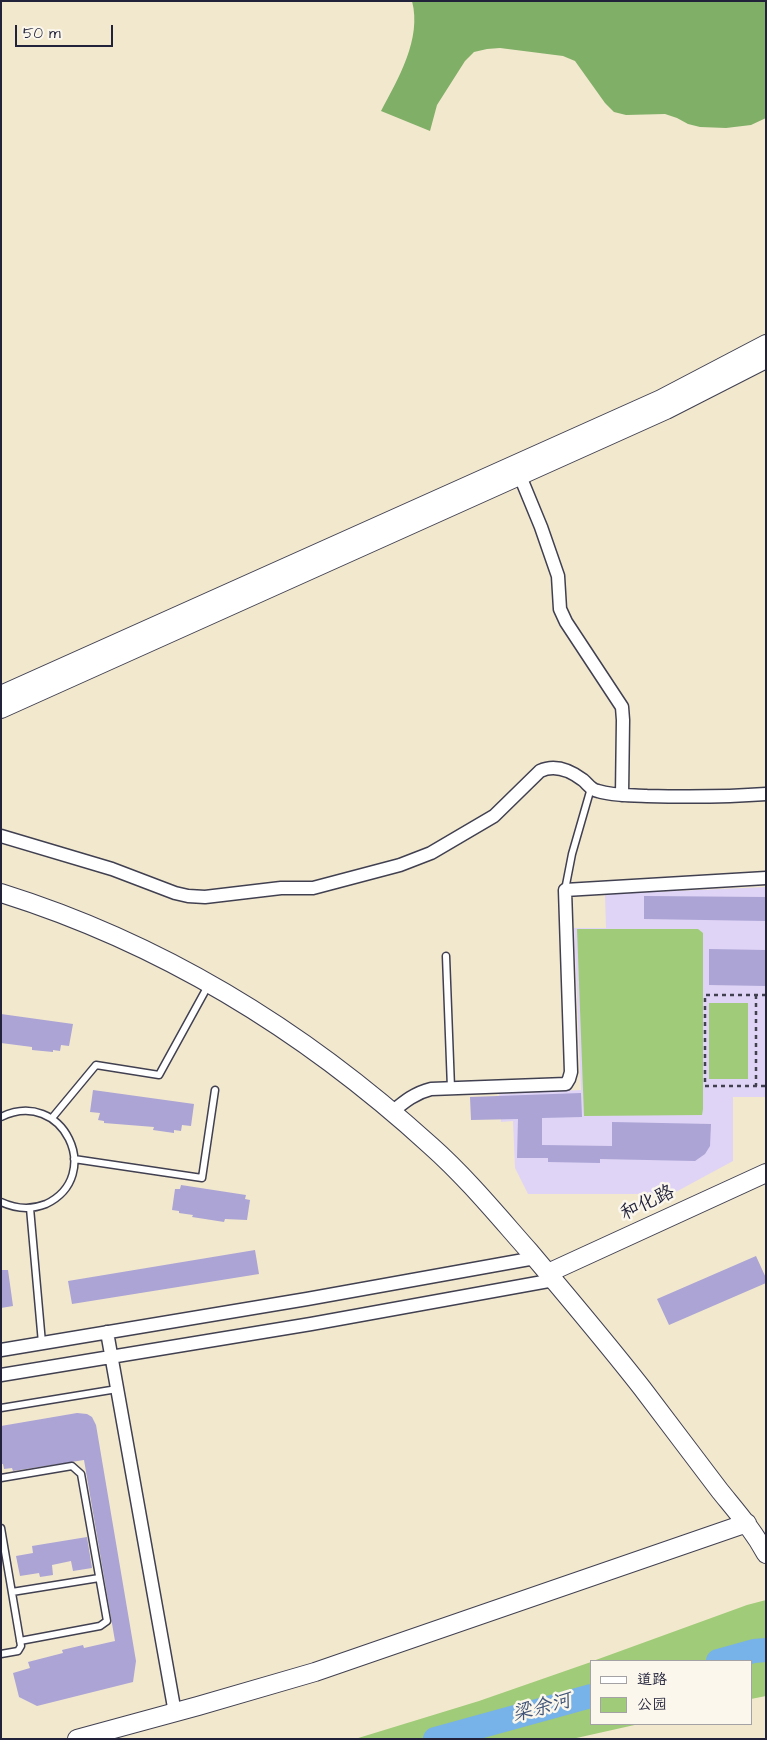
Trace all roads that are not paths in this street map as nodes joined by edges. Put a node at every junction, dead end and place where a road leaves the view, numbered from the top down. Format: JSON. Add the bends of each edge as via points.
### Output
{"nodes":[{"id":1,"x":766,"y":344,"type":"edge"},
{"id":2,"x":766,"y":359,"type":"edge"},
{"id":3,"x":520,"y":476,"type":"junction"},
{"id":4,"x":1,"y":695,"type":"edge"},
{"id":5,"x":1,"y":709,"type":"edge"},
{"id":6,"x":591,"y":788,"type":"junction"},
{"id":7,"x":766,"y":794,"type":"edge"},
{"id":8,"x":622,"y":795,"type":"junction"},
{"id":9,"x":1,"y":836,"type":"edge"},
{"id":10,"x":766,"y":878,"type":"edge"},
{"id":11,"x":565,"y":890,"type":"junction"},
{"id":12,"x":1,"y":893,"type":"edge"},
{"id":13,"x":446,"y":956,"type":"dead end"},
{"id":14,"x":209,"y":983,"type":"junction"},
{"id":15,"x":451,"y":1088,"type":"junction"},
{"id":16,"x":215,"y":1090,"type":"dead end"},
{"id":17,"x":392,"y":1112,"type":"junction"},
{"id":18,"x":1,"y":1117,"type":"edge"},
{"id":19,"x":52,"y":1118,"type":"junction"},
{"id":20,"x":74,"y":1159,"type":"junction"},
{"id":21,"x":766,"y":1173,"type":"edge"},
{"id":22,"x":1,"y":1202,"type":"edge"},
{"id":23,"x":30,"y":1208,"type":"junction"},
{"id":24,"x":535,"y":1258,"type":"junction"},
{"id":25,"x":551,"y":1277,"type":"junction"},
{"id":26,"x":107,"y":1332,"type":"junction"},
{"id":27,"x":42,"y":1343,"type":"junction"},
{"id":28,"x":1,"y":1350,"type":"edge"},
{"id":29,"x":112,"y":1357,"type":"junction"},
{"id":30,"x":1,"y":1375,"type":"edge"},
{"id":31,"x":117,"y":1389,"type":"junction"},
{"id":32,"x":1,"y":1408,"type":"edge"},
{"id":33,"x":1,"y":1478,"type":"edge"},
{"id":34,"x":1,"y":1528,"type":"edge"},
{"id":35,"x":758,"y":1536,"type":"edge"},
{"id":36,"x":766,"y":1554,"type":"edge"},
{"id":37,"x":99,"y":1578,"type":"junction"},
{"id":38,"x":12,"y":1592,"type":"junction"},
{"id":39,"x":20,"y":1640,"type":"junction"},
{"id":40,"x":1,"y":1654,"type":"edge"},
{"id":41,"x":175,"y":1713,"type":"junction"},
{"id":42,"x":77,"y":1739,"type":"edge"}],
"edges":[{"from":1,"to":4,"type":"main road","via":[[661,399]]},
{"from":2,"to":3,"type":"main road","via":[[696,396]]},
{"from":3,"to":5,"type":"main road"},
{"from":3,"to":8,"type":"street","via":[[558,576],[560,609],[622,708]]},
{"from":6,"to":8,"type":"street"},
{"from":6,"to":9,"type":"street","via":[[584,780],[565,770],[544,769],[494,816],[431,853],[400,865],[313,888],[280,888],[205,897],[175,893],[112,869]]},
{"from":6,"to":11,"type":"lane"},
{"from":7,"to":8,"type":"street","via":[[696,798]]},
{"from":10,"to":11,"type":"street"},
{"from":11,"to":15,"type":"street","via":[[569,1080],[566,1084]]},
{"from":12,"to":14,"type":"main road","via":[[92,926]]},
{"from":13,"to":15,"type":"lane"},
{"from":14,"to":17,"type":"main road","via":[[296,1037]]},
{"from":14,"to":19,"type":"lane","via":[[158,1075],[96,1065]]},
{"from":15,"to":17,"type":"street","via":[[418,1092]]},
{"from":16,"to":20,"type":"lane","via":[[202,1178]]},
{"from":17,"to":24,"type":"main road","via":[[459,1173]]},
{"from":18,"to":19,"type":"lane","via":[[26,1110]]},
{"from":19,"to":20,"type":"lane","via":[[65,1130],[73,1146]]},
{"from":20,"to":23,"type":"lane","via":[[73,1173],[65,1188],[50,1202]]},
{"from":21,"to":25,"type":"main road","name":"和化路"},
{"from":22,"to":23,"type":"lane"},
{"from":23,"to":27,"type":"lane"},
{"from":24,"to":25,"type":"main road"},
{"from":24,"to":26,"type":"street"},
{"from":25,"to":29,"type":"street","via":[[401,1308]]},
{"from":25,"to":35,"type":"main road"},
{"from":26,"to":27,"type":"street"},
{"from":26,"to":29,"type":"street"},
{"from":27,"to":28,"type":"street"},
{"from":29,"to":30,"type":"street"},
{"from":29,"to":31,"type":"street"},
{"from":31,"to":32,"type":"lane"},
{"from":31,"to":41,"type":"street"},
{"from":33,"to":37,"type":"lane","via":[[72,1466],[81,1474]]},
{"from":34,"to":38,"type":"lane"},
{"from":35,"to":36,"type":"main road"},
{"from":35,"to":41,"type":"main road"},
{"from":37,"to":38,"type":"lane"},
{"from":37,"to":39,"type":"lane","via":[[107,1621],[100,1626]]},
{"from":38,"to":39,"type":"lane"},
{"from":39,"to":40,"type":"lane","via":[[18,1651]]},
{"from":41,"to":42,"type":"main road"}]}
